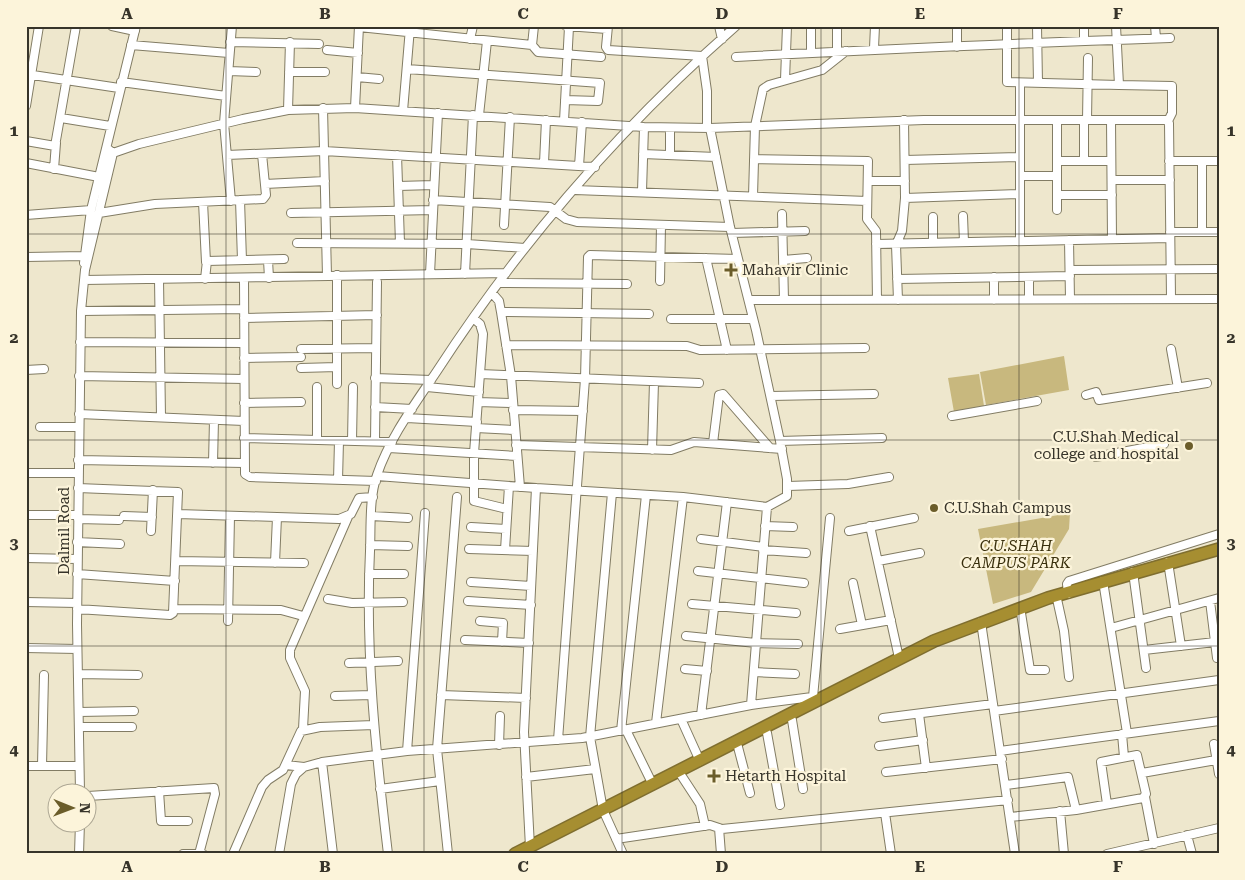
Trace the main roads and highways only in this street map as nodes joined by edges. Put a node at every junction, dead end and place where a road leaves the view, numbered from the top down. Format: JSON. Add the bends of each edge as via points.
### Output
{"nodes":[{"id":1,"x":1219,"y":549,"type":"edge"},
{"id":2,"x":1062,"y":596,"type":"junction"},
{"id":3,"x":981,"y":625,"type":"junction"},
{"id":4,"x":680,"y":773,"type":"junction"},
{"id":5,"x":604,"y":812,"type":"junction"},
{"id":6,"x":529,"y":850,"type":"edge"},
{"id":7,"x":515,"y":854,"type":"edge"}],
"edges":[{"from":1,"to":2,"type":"highway","via":[[1133,572]]},
{"from":2,"to":3,"type":"highway"},
{"from":2,"to":3,"type":"highway","via":[[1042,600]]},
{"from":3,"to":4,"type":"highway"},
{"from":3,"to":4,"type":"highway","via":[[899,658]]},
{"from":4,"to":5,"type":"highway"},
{"from":4,"to":5,"type":"highway"},
{"from":5,"to":6,"type":"highway"},
{"from":6,"to":7,"type":"highway"}]}
